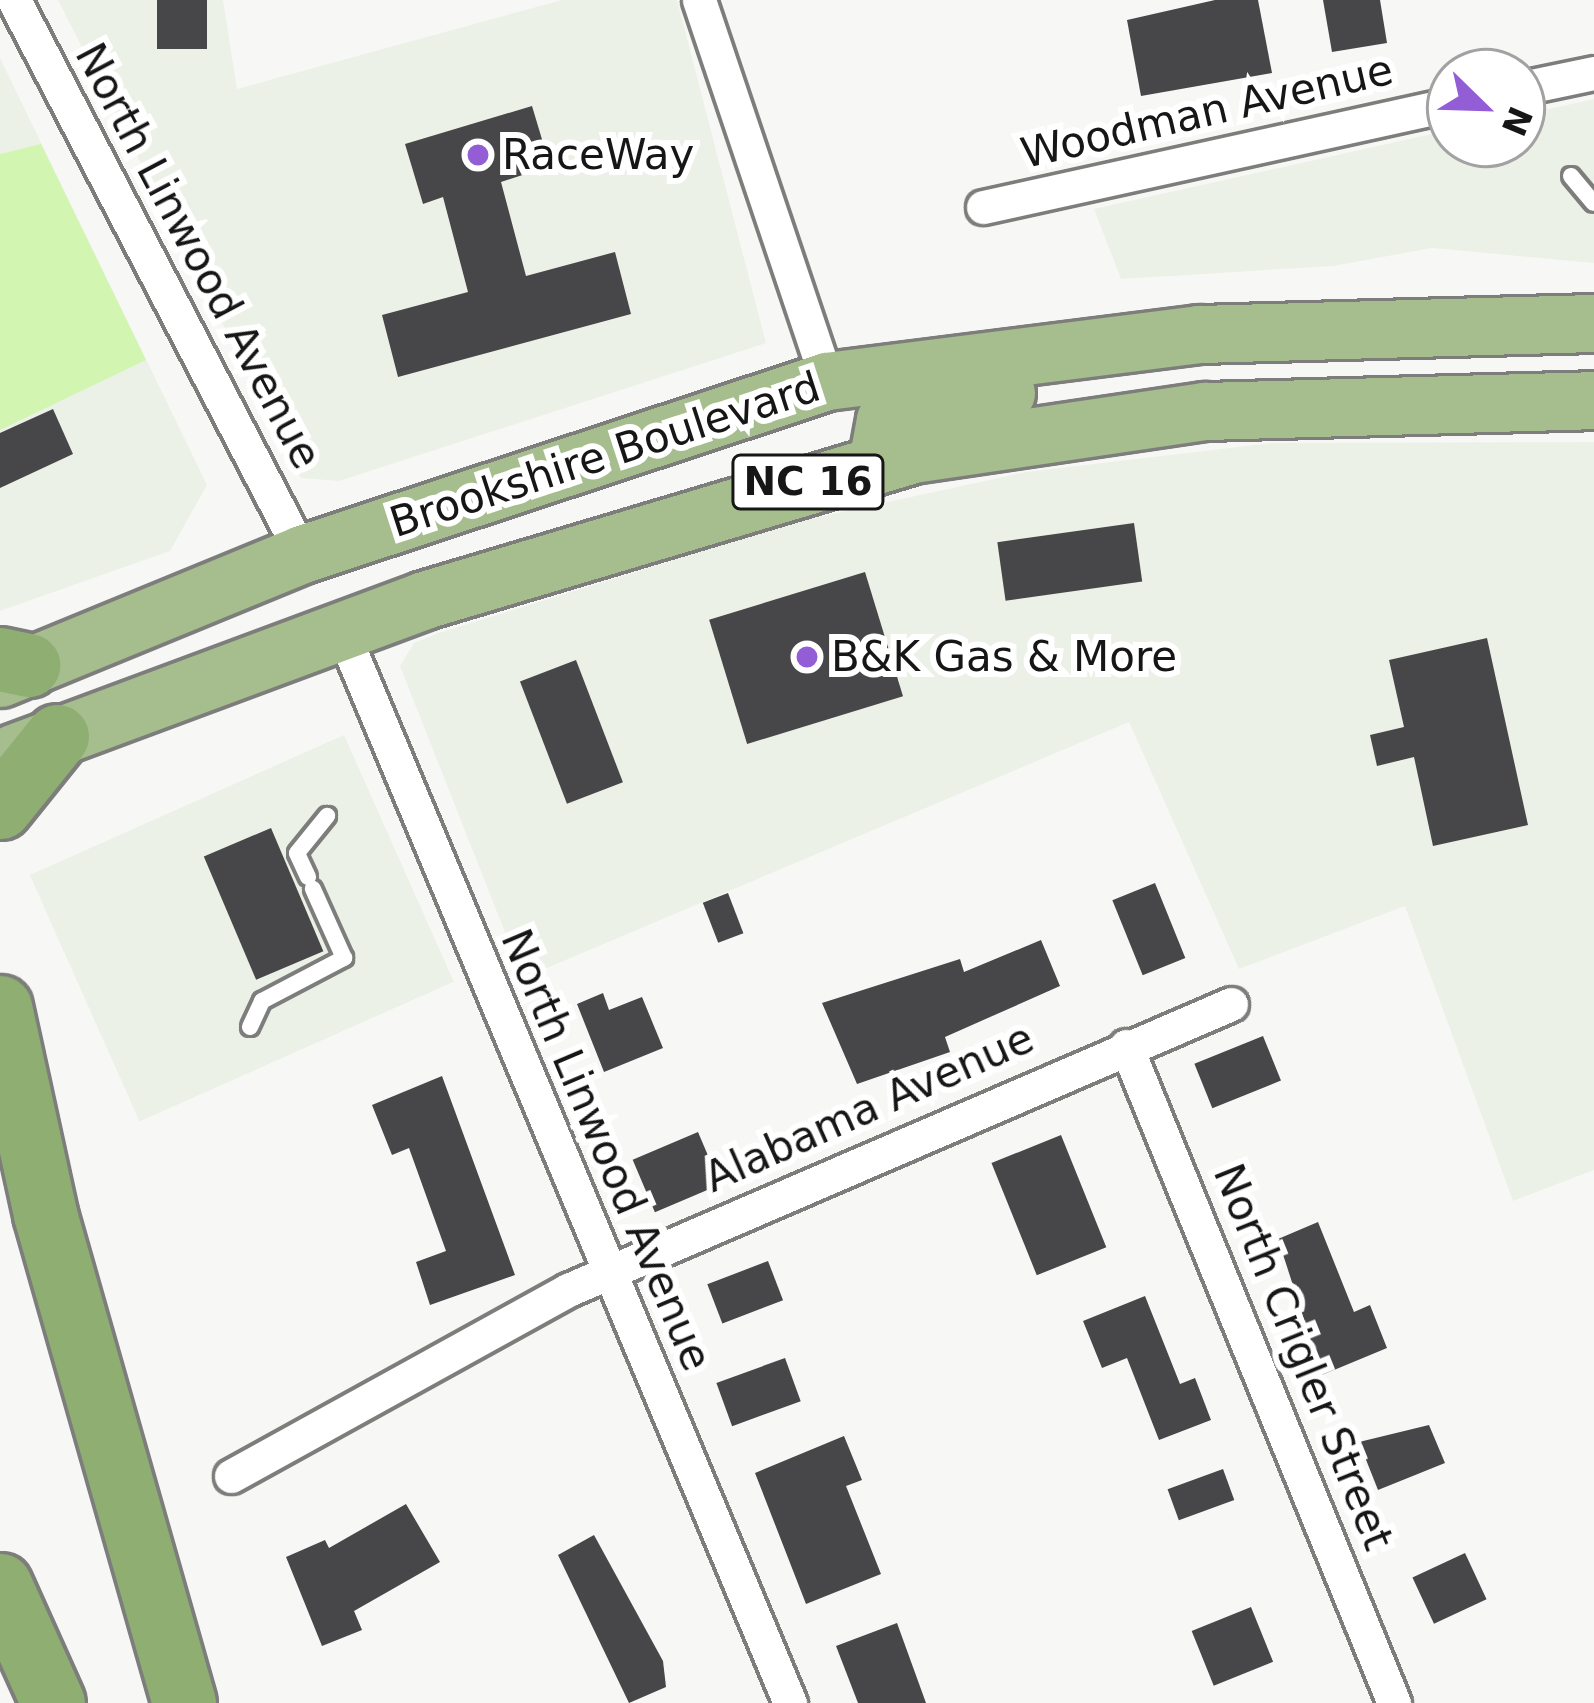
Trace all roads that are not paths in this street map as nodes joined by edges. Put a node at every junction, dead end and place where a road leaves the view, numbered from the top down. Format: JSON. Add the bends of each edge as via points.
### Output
{"nodes":[{"id":1,"x":14,"y":0,"type":"edge"},
{"id":2,"x":699,"y":0,"type":"edge"},
{"id":3,"x":1594,"y":73,"type":"edge"},
{"id":4,"x":1546,"y":83,"type":"edge"},
{"id":5,"x":1426,"y":109,"type":"edge"},
{"id":6,"x":1571,"y":176,"type":"dead end"},
{"id":7,"x":1594,"y":202,"type":"edge"},
{"id":8,"x":983,"y":207,"type":"dead end"},
{"id":9,"x":1594,"y":323,"type":"edge"},
{"id":10,"x":1267,"y":329,"type":"junction"},
{"id":11,"x":827,"y":381,"type":"junction"},
{"id":12,"x":1594,"y":400,"type":"edge"},
{"id":13,"x":877,"y":463,"type":"junction"},
{"id":14,"x":302,"y":554,"type":"junction"},
{"id":15,"x":341,"y":631,"type":"junction"},
{"id":16,"x":9,"y":667,"type":"edge"},
{"id":17,"x":28,"y":748,"type":"edge"},
{"id":18,"x":0,"y":807,"type":"edge"},
{"id":19,"x":327,"y":816,"type":"dead end"},
{"id":20,"x":1232,"y":1004,"type":"dead end"},
{"id":21,"x":0,"y":1007,"type":"edge"},
{"id":22,"x":250,"y":1027,"type":"dead end"},
{"id":23,"x":1126,"y":1046,"type":"junction"},
{"id":24,"x":0,"y":1130,"type":"edge"},
{"id":25,"x":45,"y":1214,"type":"junction"},
{"id":26,"x":610,"y":1271,"type":"junction"},
{"id":27,"x":231,"y":1476,"type":"dead end"},
{"id":28,"x":0,"y":1585,"type":"edge"},
{"id":29,"x":53,"y":1703,"type":"edge"},
{"id":30,"x":184,"y":1703,"type":"edge"},
{"id":31,"x":790,"y":1703,"type":"edge"},
{"id":32,"x":1394,"y":1703,"type":"edge"}],
"edges":[{"from":1,"to":14,"type":"street","name":"North Linwood Avenue"},
{"from":2,"to":11,"type":"street"},
{"from":3,"to":4,"type":"street"},
{"from":5,"to":8,"type":"street","name":"Woodman Avenue"},
{"from":6,"to":7,"type":"lane"},
{"from":9,"to":10,"type":"highway","name":"Brookshire Boulevard","number":"NC 16"},
{"from":10,"to":11,"type":"highway","name":"Brookshire Boulevard","number":"NC 16"},
{"from":10,"to":13,"type":"highway","via":[[897,415],[874,434]]},
{"from":11,"to":14,"type":"highway","name":"Brookshire Boulevard","number":"NC 16"},
{"from":12,"to":13,"type":"highway","name":"Brookshire Boulevard","number":"NC 16","via":[[1205,411]]},
{"from":13,"to":15,"type":"highway","name":"Brookshire Boulevard","number":"NC 16"},
{"from":14,"to":16,"type":"highway","name":"Brookshire Boulevard","number":"NC 16"},
{"from":15,"to":17,"type":"highway","name":"Brookshire Boulevard","number":"NC 16"},
{"from":15,"to":26,"type":"street","name":"North Linwood Avenue"},
{"from":17,"to":18,"type":"highway"},
{"from":19,"to":22,"type":"lane","via":[[297,853],[344,958],[262,1001]]},
{"from":20,"to":23,"type":"street","name":"Alabama Avenue"},
{"from":21,"to":25,"type":"highway"},
{"from":23,"to":26,"type":"street","name":"Alabama Avenue"},
{"from":23,"to":32,"type":"street","name":"North Crigler Street"},
{"from":24,"to":25,"type":"highway"},
{"from":25,"to":30,"type":"highway"},
{"from":26,"to":27,"type":"street","name":"Alabama Avenue"},
{"from":26,"to":31,"type":"street","name":"North Linwood Avenue"},
{"from":28,"to":29,"type":"highway"}]}
